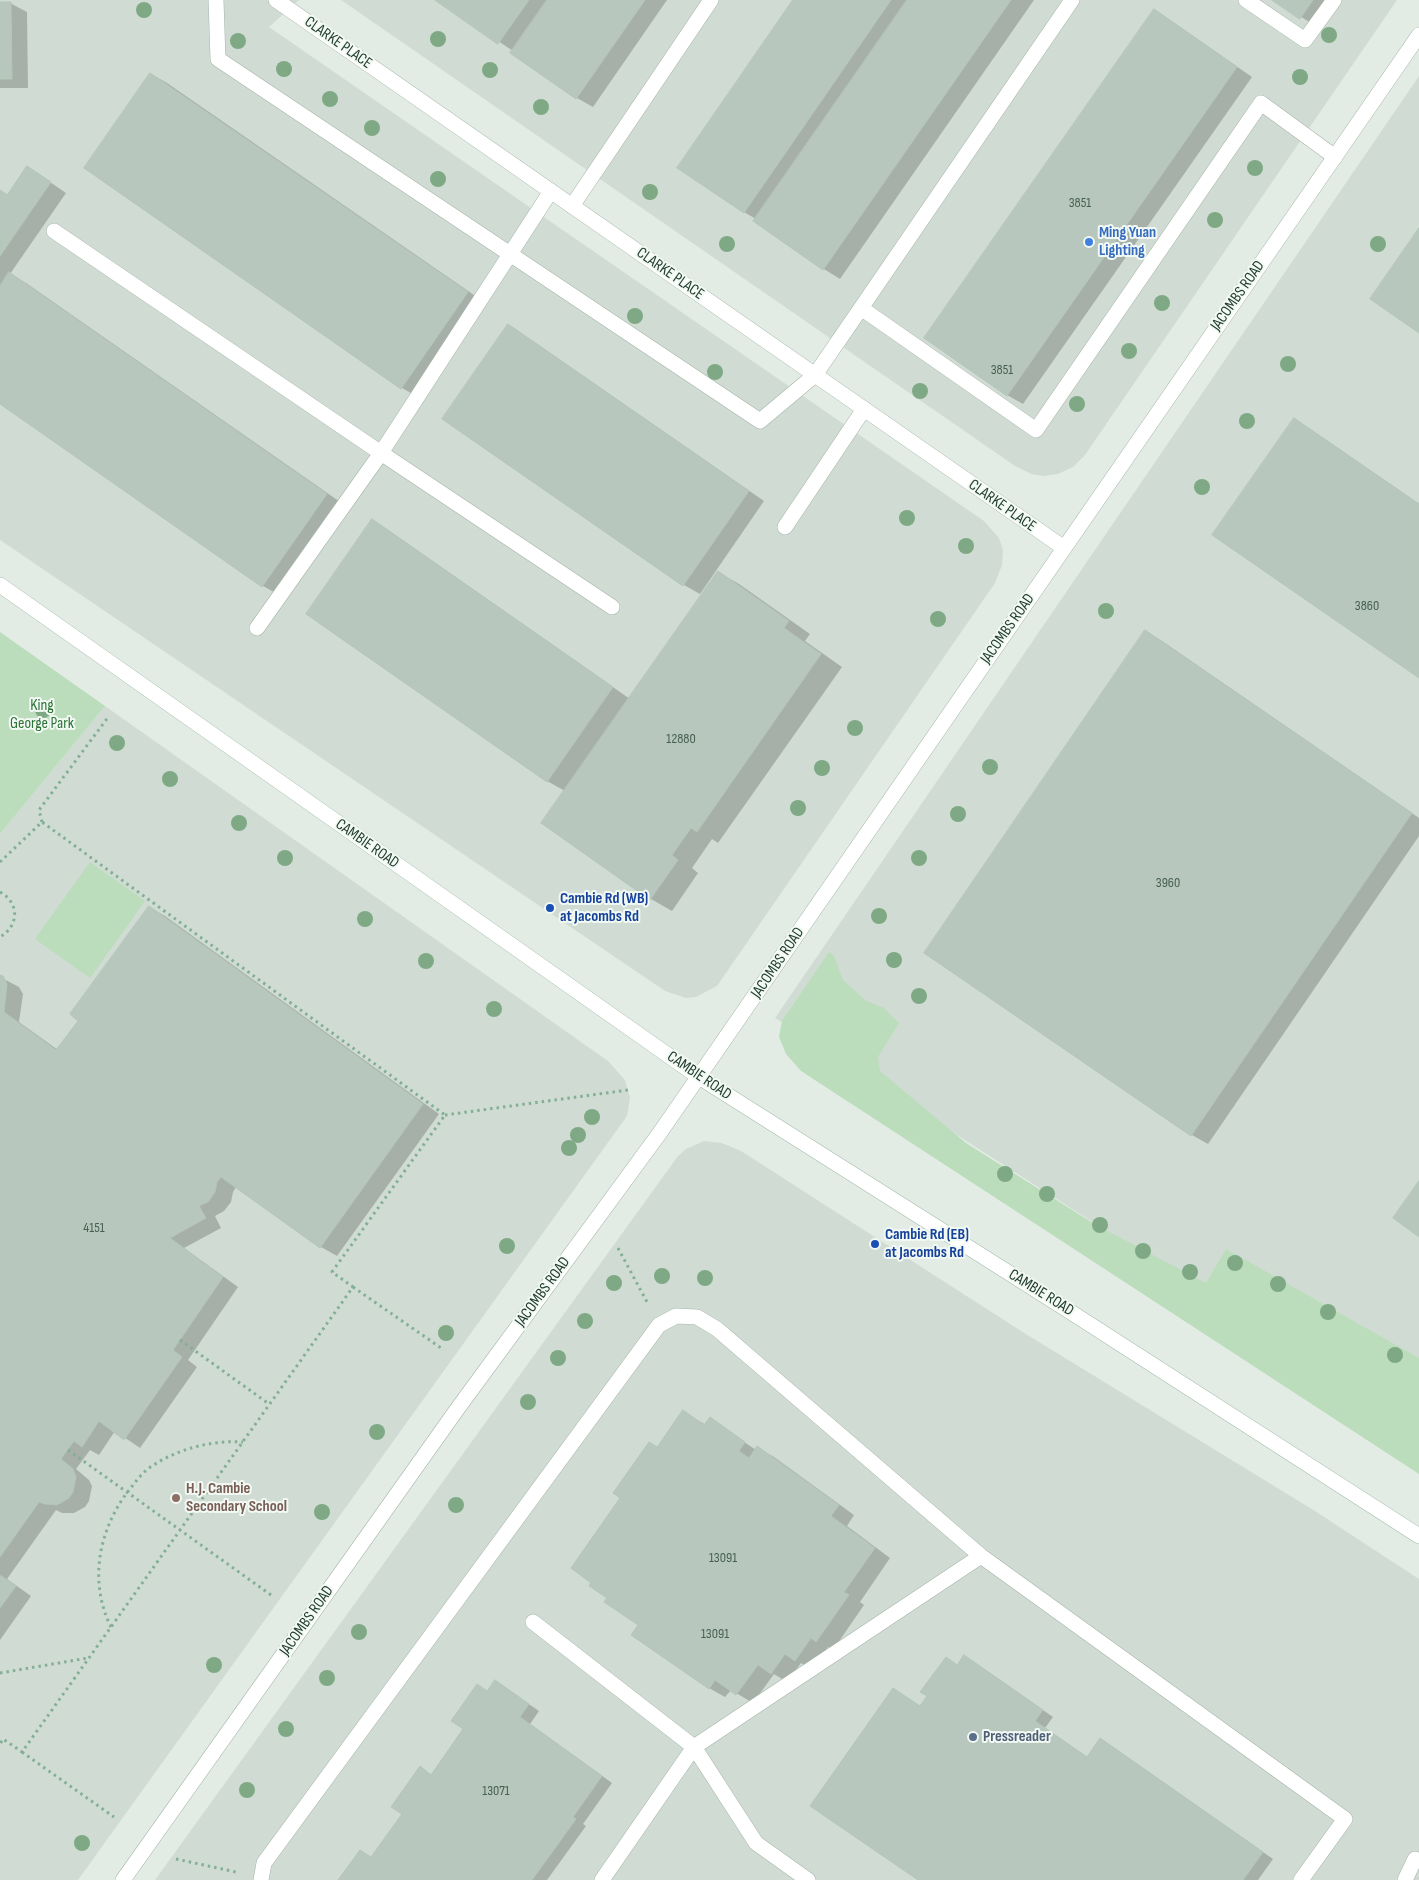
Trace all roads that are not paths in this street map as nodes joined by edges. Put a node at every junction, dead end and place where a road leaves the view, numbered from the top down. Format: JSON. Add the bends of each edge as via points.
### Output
{"nodes":[{"id":1,"x":216,"y":0,"type":"edge"},
{"id":2,"x":276,"y":0,"type":"edge"},
{"id":3,"x":712,"y":0,"type":"edge"},
{"id":4,"x":1072,"y":0,"type":"edge"},
{"id":5,"x":1246,"y":0,"type":"edge"},
{"id":6,"x":1334,"y":0,"type":"edge"},
{"id":7,"x":1419,"y":35,"type":"edge"},
{"id":8,"x":1335,"y":157,"type":"junction"},
{"id":9,"x":551,"y":191,"type":"junction"},
{"id":10,"x":572,"y":206,"type":"junction"},
{"id":11,"x":54,"y":231,"type":"dead end"},
{"id":12,"x":510,"y":255,"type":"junction"},
{"id":13,"x":861,"y":308,"type":"junction"},
{"id":14,"x":814,"y":375,"type":"junction"},
{"id":15,"x":864,"y":409,"type":"junction"},
{"id":16,"x":381,"y":453,"type":"junction"},
{"id":17,"x":785,"y":528,"type":"dead end"},
{"id":18,"x":1064,"y":548,"type":"junction"},
{"id":19,"x":0,"y":584,"type":"edge"},
{"id":20,"x":612,"y":607,"type":"dead end"},
{"id":21,"x":257,"y":628,"type":"dead end"},
{"id":22,"x":699,"y":1077,"type":"junction"},
{"id":23,"x":1419,"y":1536,"type":"edge"},
{"id":24,"x":981,"y":1556,"type":"junction"},
{"id":25,"x":533,"y":1622,"type":"dead end"},
{"id":26,"x":694,"y":1747,"type":"junction"},
{"id":27,"x":1415,"y":1859,"type":"dead end"},
{"id":28,"x":261,"y":1879,"type":"edge"},
{"id":29,"x":123,"y":1880,"type":"edge"},
{"id":30,"x":602,"y":1880,"type":"edge"},
{"id":31,"x":808,"y":1880,"type":"edge"},
{"id":32,"x":1301,"y":1880,"type":"edge"},
{"id":33,"x":1405,"y":1880,"type":"edge"}],
"edges":[{"from":1,"to":12,"type":"street","via":[[218,59]]},
{"from":2,"to":9,"type":"street","name":"CLARKE PLACE"},
{"from":3,"to":10,"type":"street"},
{"from":4,"to":13,"type":"street"},
{"from":5,"to":6,"type":"street","via":[[1305,40]]},
{"from":7,"to":8,"type":"street","name":"JACOMBS ROAD"},
{"from":8,"to":13,"type":"street","via":[[1261,104],[1036,430]]},
{"from":8,"to":18,"type":"street","name":"JACOMBS ROAD"},
{"from":9,"to":10,"type":"street","name":"CLARKE PLACE"},
{"from":9,"to":12,"type":"street"},
{"from":10,"to":14,"type":"street","name":"CLARKE PLACE"},
{"from":11,"to":16,"type":"street"},
{"from":12,"to":14,"type":"street","via":[[760,421]]},
{"from":12,"to":16,"type":"street"},
{"from":13,"to":14,"type":"street"},
{"from":14,"to":15,"type":"street","name":"CLARKE PLACE"},
{"from":15,"to":17,"type":"street"},
{"from":15,"to":18,"type":"street","name":"CLARKE PLACE"},
{"from":16,"to":20,"type":"street"},
{"from":16,"to":21,"type":"street"},
{"from":18,"to":22,"type":"street","name":"JACOMBS ROAD"},
{"from":19,"to":22,"type":"street","name":"CAMBIE ROAD"},
{"from":22,"to":23,"type":"street","name":"CAMBIE ROAD"},
{"from":22,"to":29,"type":"street","name":"JACOMBS ROAD"},
{"from":24,"to":26,"type":"street"},
{"from":24,"to":28,"type":"street","via":[[717,1330],[697,1317],[676,1316],[659,1325],[264,1863]]},
{"from":24,"to":32,"type":"street","via":[[1345,1819]]},
{"from":25,"to":26,"type":"street"},
{"from":26,"to":30,"type":"street"},
{"from":26,"to":31,"type":"street","via":[[756,1843]]},
{"from":27,"to":33,"type":"street"}]}
